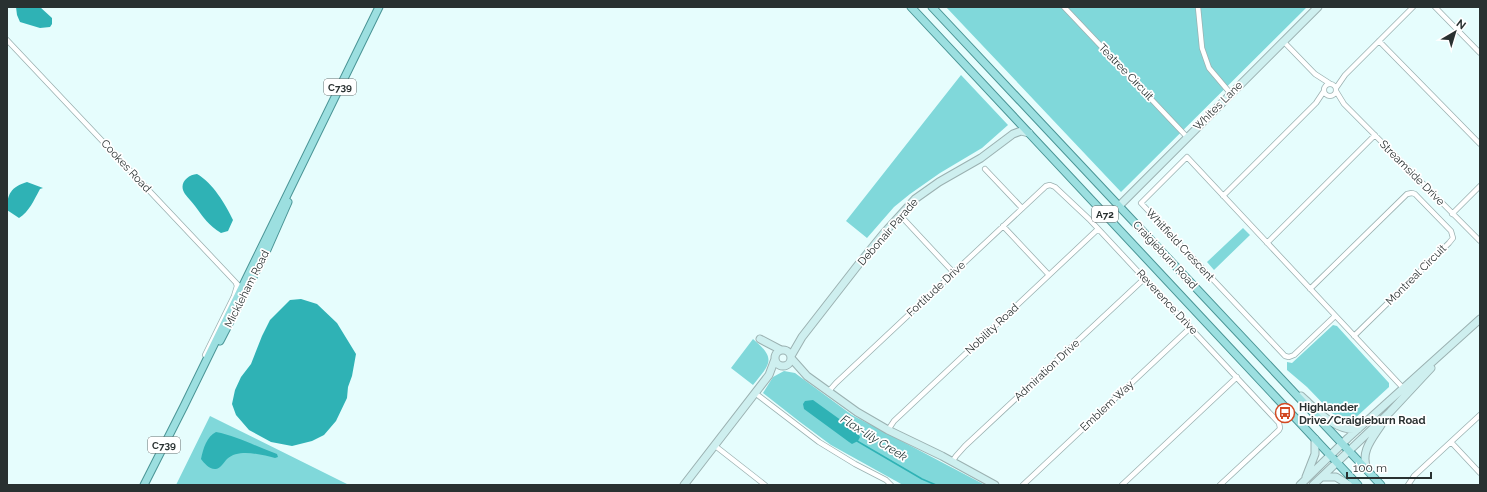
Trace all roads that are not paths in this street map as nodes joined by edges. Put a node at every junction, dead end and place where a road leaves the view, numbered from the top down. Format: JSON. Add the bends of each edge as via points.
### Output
{"nodes":[{"id":1,"x":379,"y":7,"type":"edge"},
{"id":2,"x":911,"y":7,"type":"edge"},
{"id":3,"x":932,"y":7,"type":"edge"},
{"id":4,"x":1064,"y":7,"type":"edge"},
{"id":5,"x":1198,"y":7,"type":"edge"},
{"id":6,"x":1318,"y":7,"type":"edge"},
{"id":7,"x":1413,"y":7,"type":"edge"},
{"id":8,"x":1435,"y":7,"type":"edge"},
{"id":9,"x":7,"y":40,"type":"edge"},
{"id":10,"x":1283,"y":41,"type":"junction"},
{"id":11,"x":1379,"y":41,"type":"junction"},
{"id":12,"x":1480,"y":53,"type":"edge"},
{"id":13,"x":1316,"y":74,"type":"junction"},
{"id":14,"x":1345,"y":75,"type":"junction"},
{"id":15,"x":1330,"y":84,"type":"junction"},
{"id":16,"x":1336,"y":89,"type":"junction"},
{"id":17,"x":1324,"y":90,"type":"junction"},
{"id":18,"x":1231,"y":94,"type":"junction"},
{"id":19,"x":1330,"y":96,"type":"junction"},
{"id":20,"x":1316,"y":103,"type":"junction"},
{"id":21,"x":1344,"y":104,"type":"junction"},
{"id":22,"x":1015,"y":118,"type":"junction"},
{"id":23,"x":1029,"y":133,"type":"junction"},
{"id":24,"x":1013,"y":134,"type":"junction"},
{"id":25,"x":1375,"y":135,"type":"junction"},
{"id":26,"x":1187,"y":137,"type":"junction"},
{"id":27,"x":1480,"y":144,"type":"edge"},
{"id":28,"x":985,"y":169,"type":"dead end"},
{"id":29,"x":1046,"y":186,"type":"joint"},
{"id":30,"x":1480,"y":186,"type":"edge"},
{"id":31,"x":1223,"y":196,"type":"junction"},
{"id":32,"x":1119,"y":206,"type":"junction"},
{"id":33,"x":1022,"y":208,"type":"junction"},
{"id":34,"x":1452,"y":214,"type":"junction"},
{"id":35,"x":900,"y":215,"type":"junction"},
{"id":36,"x":1003,"y":226,"type":"junction"},
{"id":37,"x":1098,"y":229,"type":"junction"},
{"id":38,"x":1480,"y":242,"type":"edge"},
{"id":39,"x":1267,"y":243,"type":"junction"},
{"id":40,"x":954,"y":273,"type":"junction"},
{"id":41,"x":1049,"y":276,"type":"junction"},
{"id":42,"x":1145,"y":278,"type":"junction"},
{"id":43,"x":241,"y":288,"type":"junction"},
{"id":44,"x":1310,"y":289,"type":"junction"},
{"id":45,"x":1336,"y":316,"type":"junction"},
{"id":46,"x":1480,"y":319,"type":"edge"},
{"id":47,"x":1191,"y":328,"type":"junction"},
{"id":48,"x":1354,"y":336,"type":"junction"},
{"id":49,"x":802,"y":337,"type":"junction"},
{"id":50,"x":783,"y":350,"type":"junction"},
{"id":51,"x":791,"y":357,"type":"junction"},
{"id":52,"x":775,"y":358,"type":"junction"},
{"id":53,"x":784,"y":366,"type":"junction"},
{"id":54,"x":769,"y":375,"type":"junction"},
{"id":55,"x":807,"y":376,"type":"junction"},
{"id":56,"x":1237,"y":377,"type":"junction"},
{"id":57,"x":1287,"y":384,"type":"junction"},
{"id":58,"x":1406,"y":391,"type":"junction"},
{"id":59,"x":828,"y":392,"type":"junction"},
{"id":60,"x":755,"y":393,"type":"junction"},
{"id":61,"x":184,"y":406,"type":"junction"},
{"id":62,"x":1390,"y":412,"type":"junction"},
{"id":63,"x":1480,"y":415,"type":"edge"},
{"id":64,"x":1358,"y":429,"type":"junction"},
{"id":65,"x":888,"y":430,"type":"junction"},
{"id":66,"x":1315,"y":439,"type":"junction"},
{"id":67,"x":1451,"y":442,"type":"junction"},
{"id":68,"x":1342,"y":444,"type":"junction"},
{"id":69,"x":714,"y":445,"type":"junction"},
{"id":70,"x":1350,"y":451,"type":"junction"},
{"id":71,"x":1330,"y":456,"type":"junction"},
{"id":72,"x":952,"y":462,"type":"junction"},
{"id":73,"x":1337,"y":463,"type":"junction"},
{"id":74,"x":1367,"y":469,"type":"junction"},
{"id":75,"x":1480,"y":473,"type":"edge"},
{"id":76,"x":1322,"y":477,"type":"junction"},
{"id":77,"x":1302,"y":483,"type":"edge"},
{"id":78,"x":144,"y":485,"type":"edge"},
{"id":79,"x":684,"y":485,"type":"edge"},
{"id":80,"x":765,"y":485,"type":"edge"},
{"id":81,"x":891,"y":485,"type":"edge"},
{"id":82,"x":995,"y":485,"type":"edge"},
{"id":83,"x":1023,"y":485,"type":"edge"},
{"id":84,"x":1122,"y":485,"type":"edge"},
{"id":85,"x":1220,"y":485,"type":"edge"},
{"id":86,"x":1313,"y":485,"type":"edge"},
{"id":87,"x":1349,"y":485,"type":"edge"},
{"id":88,"x":1358,"y":485,"type":"edge"},
{"id":89,"x":1381,"y":485,"type":"edge"},
{"id":90,"x":1408,"y":485,"type":"edge"}],
"edges":[{"from":1,"to":43,"type":"main road","name":"Mickleham Road","number":"C739","via":[[301,168],[287,204]]},
{"from":2,"to":22,"type":"main road","name":"Craigieburn Road","number":"A72"},
{"from":3,"to":32,"type":"main road","name":"Craigieburn Road","number":"A72"},
{"from":4,"to":26,"type":"street","name":"Teatree Circuit"},
{"from":5,"to":18,"type":"street","via":[[1202,48],[1208,68]]},
{"from":6,"to":10,"type":"street","name":"Whites Lane"},
{"from":7,"to":11,"type":"street"},
{"from":8,"to":12,"type":"street"},
{"from":9,"to":43,"type":"street","name":"Cookes Road"},
{"from":10,"to":13,"type":"street"},
{"from":10,"to":18,"type":"street","name":"Whites Lane"},
{"from":11,"to":14,"type":"street"},
{"from":11,"to":27,"type":"street"},
{"from":13,"to":15,"type":"street"},
{"from":13,"to":17,"type":"street"},
{"from":14,"to":15,"type":"street"},
{"from":14,"to":16,"type":"street"},
{"from":15,"to":16,"type":"street"},
{"from":15,"to":17,"type":"street","via":[[1326,85]]},
{"from":16,"to":19,"type":"street"},
{"from":16,"to":21,"type":"street","name":"Streamside Drive"},
{"from":17,"to":19,"type":"street"},
{"from":17,"to":20,"type":"street"},
{"from":18,"to":26,"type":"street","name":"Whites Lane"},
{"from":19,"to":20,"type":"street"},
{"from":19,"to":21,"type":"street","name":"Streamside Drive"},
{"from":20,"to":31,"type":"street"},
{"from":21,"to":25,"type":"street","name":"Streamside Drive"},
{"from":22,"to":23,"type":"main road","name":"Craigieburn Road","number":"A72"},
{"from":22,"to":24,"type":"street"},
{"from":23,"to":24,"type":"street","via":[[1021,131]]},
{"from":23,"to":66,"type":"main road","name":"Craigieburn Road","number":"A72"},
{"from":24,"to":35,"type":"street","name":"Debonair Parade","via":[[981,158],[915,199]]},
{"from":25,"to":34,"type":"street","name":"Streamside Drive"},
{"from":25,"to":39,"type":"street"},
{"from":26,"to":32,"type":"street","name":"Whites Lane"},
{"from":28,"to":33,"type":"street"},
{"from":29,"to":33,"type":"street","name":"Fortitude Drive"},
{"from":29,"to":37,"type":"street","name":"Reverence Drive","via":[[1054,186]]},
{"from":30,"to":34,"type":"street"},
{"from":31,"to":39,"type":"street","name":"Whitfield Crescent"},
{"from":31,"to":45,"type":"street","name":"Whitfield Crescent","via":[[1187,157],[1141,203],[1285,356],[1294,355]]},
{"from":32,"to":57,"type":"main road","name":"Craigieburn Road","number":"A72"},
{"from":33,"to":36,"type":"street","name":"Fortitude Drive"},
{"from":34,"to":38,"type":"street","name":"Streamside Drive"},
{"from":35,"to":40,"type":"street"},
{"from":35,"to":49,"type":"street","name":"Debonair Parade"},
{"from":36,"to":40,"type":"street","name":"Fortitude Drive"},
{"from":36,"to":41,"type":"street"},
{"from":37,"to":41,"type":"street","name":"Nobility Road"},
{"from":37,"to":42,"type":"street","name":"Reverence Drive"},
{"from":39,"to":44,"type":"street","name":"Whitfield Crescent"},
{"from":40,"to":59,"type":"street","name":"Fortitude Drive"},
{"from":41,"to":65,"type":"street","name":"Nobility Road","via":[[894,421]]},
{"from":42,"to":47,"type":"street","name":"Reverence Drive"},
{"from":42,"to":72,"type":"street","name":"Admiration Drive","via":[[965,446]]},
{"from":43,"to":61,"type":"main road","name":"Mickleham Road","number":"C739"},
{"from":43,"to":61,"type":"main road","name":"Mickleham Road","number":"C739"},
{"from":44,"to":45,"type":"street","name":"Whitfield Crescent"},
{"from":44,"to":48,"type":"street","name":"Montreal Circuit","via":[[1408,194],[1415,194],[1447,226],[1452,232],[1451,240]]},
{"from":45,"to":48,"type":"street","name":"Whitfield Crescent"},
{"from":46,"to":58,"type":"street"},
{"from":47,"to":56,"type":"street","name":"Reverence Drive"},
{"from":47,"to":83,"type":"street","name":"Emblem Way"},
{"from":48,"to":58,"type":"street","name":"Whitfield Crescent"},
{"from":49,"to":50,"type":"street","name":"Debonair Parade"},
{"from":49,"to":51,"type":"street","name":"Debonair Parade"},
{"from":50,"to":51,"type":"street"},
{"from":50,"to":52,"type":"street","via":[[777,353]]},
{"from":50,"to":52,"type":"street","via":[[758,338]]},
{"from":51,"to":53,"type":"street","via":[[790,363]]},
{"from":51,"to":55,"type":"street"},
{"from":52,"to":53,"type":"street","via":[[777,363]]},
{"from":52,"to":54,"type":"street"},
{"from":53,"to":54,"type":"street"},
{"from":53,"to":55,"type":"street"},
{"from":54,"to":60,"type":"street"},
{"from":55,"to":59,"type":"street"},
{"from":56,"to":84,"type":"street"},
{"from":56,"to":85,"type":"street","name":"Reverence Drive","via":[[1278,421],[1280,428]]},
{"from":57,"to":64,"type":"street","via":[[1337,426],[1348,430]]},
{"from":57,"to":68,"type":"main road","name":"Craigieburn Road","number":"A72"},
{"from":58,"to":62,"type":"street"},
{"from":58,"to":64,"type":"street"},
{"from":59,"to":65,"type":"street"},
{"from":60,"to":69,"type":"street"},
{"from":60,"to":81,"type":"street","via":[[819,442]]},
{"from":61,"to":78,"type":"main road","name":"Mickleham Road","number":"C739"},
{"from":62,"to":70,"type":"street"},
{"from":62,"to":74,"type":"street","via":[[1366,448],[1364,462]]},
{"from":63,"to":67,"type":"street"},
{"from":64,"to":68,"type":"street"},
{"from":65,"to":72,"type":"street"},
{"from":66,"to":71,"type":"main road","name":"Craigieburn Road","number":"A72"},
{"from":66,"to":77,"type":"street","via":[[1315,454]]},
{"from":67,"to":75,"type":"street"},
{"from":67,"to":90,"type":"street","via":[[1414,476]]},
{"from":68,"to":70,"type":"main road","name":"Craigieburn Road","number":"A72"},
{"from":68,"to":71,"type":"street"},
{"from":69,"to":79,"type":"street"},
{"from":69,"to":80,"type":"street"},
{"from":70,"to":73,"type":"street"},
{"from":70,"to":74,"type":"main road","name":"Craigieburn Road","number":"A72"},
{"from":71,"to":73,"type":"main road","name":"Craigieburn Road","number":"A72"},
{"from":71,"to":77,"type":"street"},
{"from":72,"to":82,"type":"street"},
{"from":73,"to":76,"type":"street"},
{"from":73,"to":88,"type":"main road","name":"Craigieburn Road","number":"A72"},
{"from":74,"to":89,"type":"main road","name":"Craigieburn Road","number":"A72"},
{"from":76,"to":86,"type":"street"},
{"from":76,"to":87,"type":"street","via":[[1336,477]]}]}
